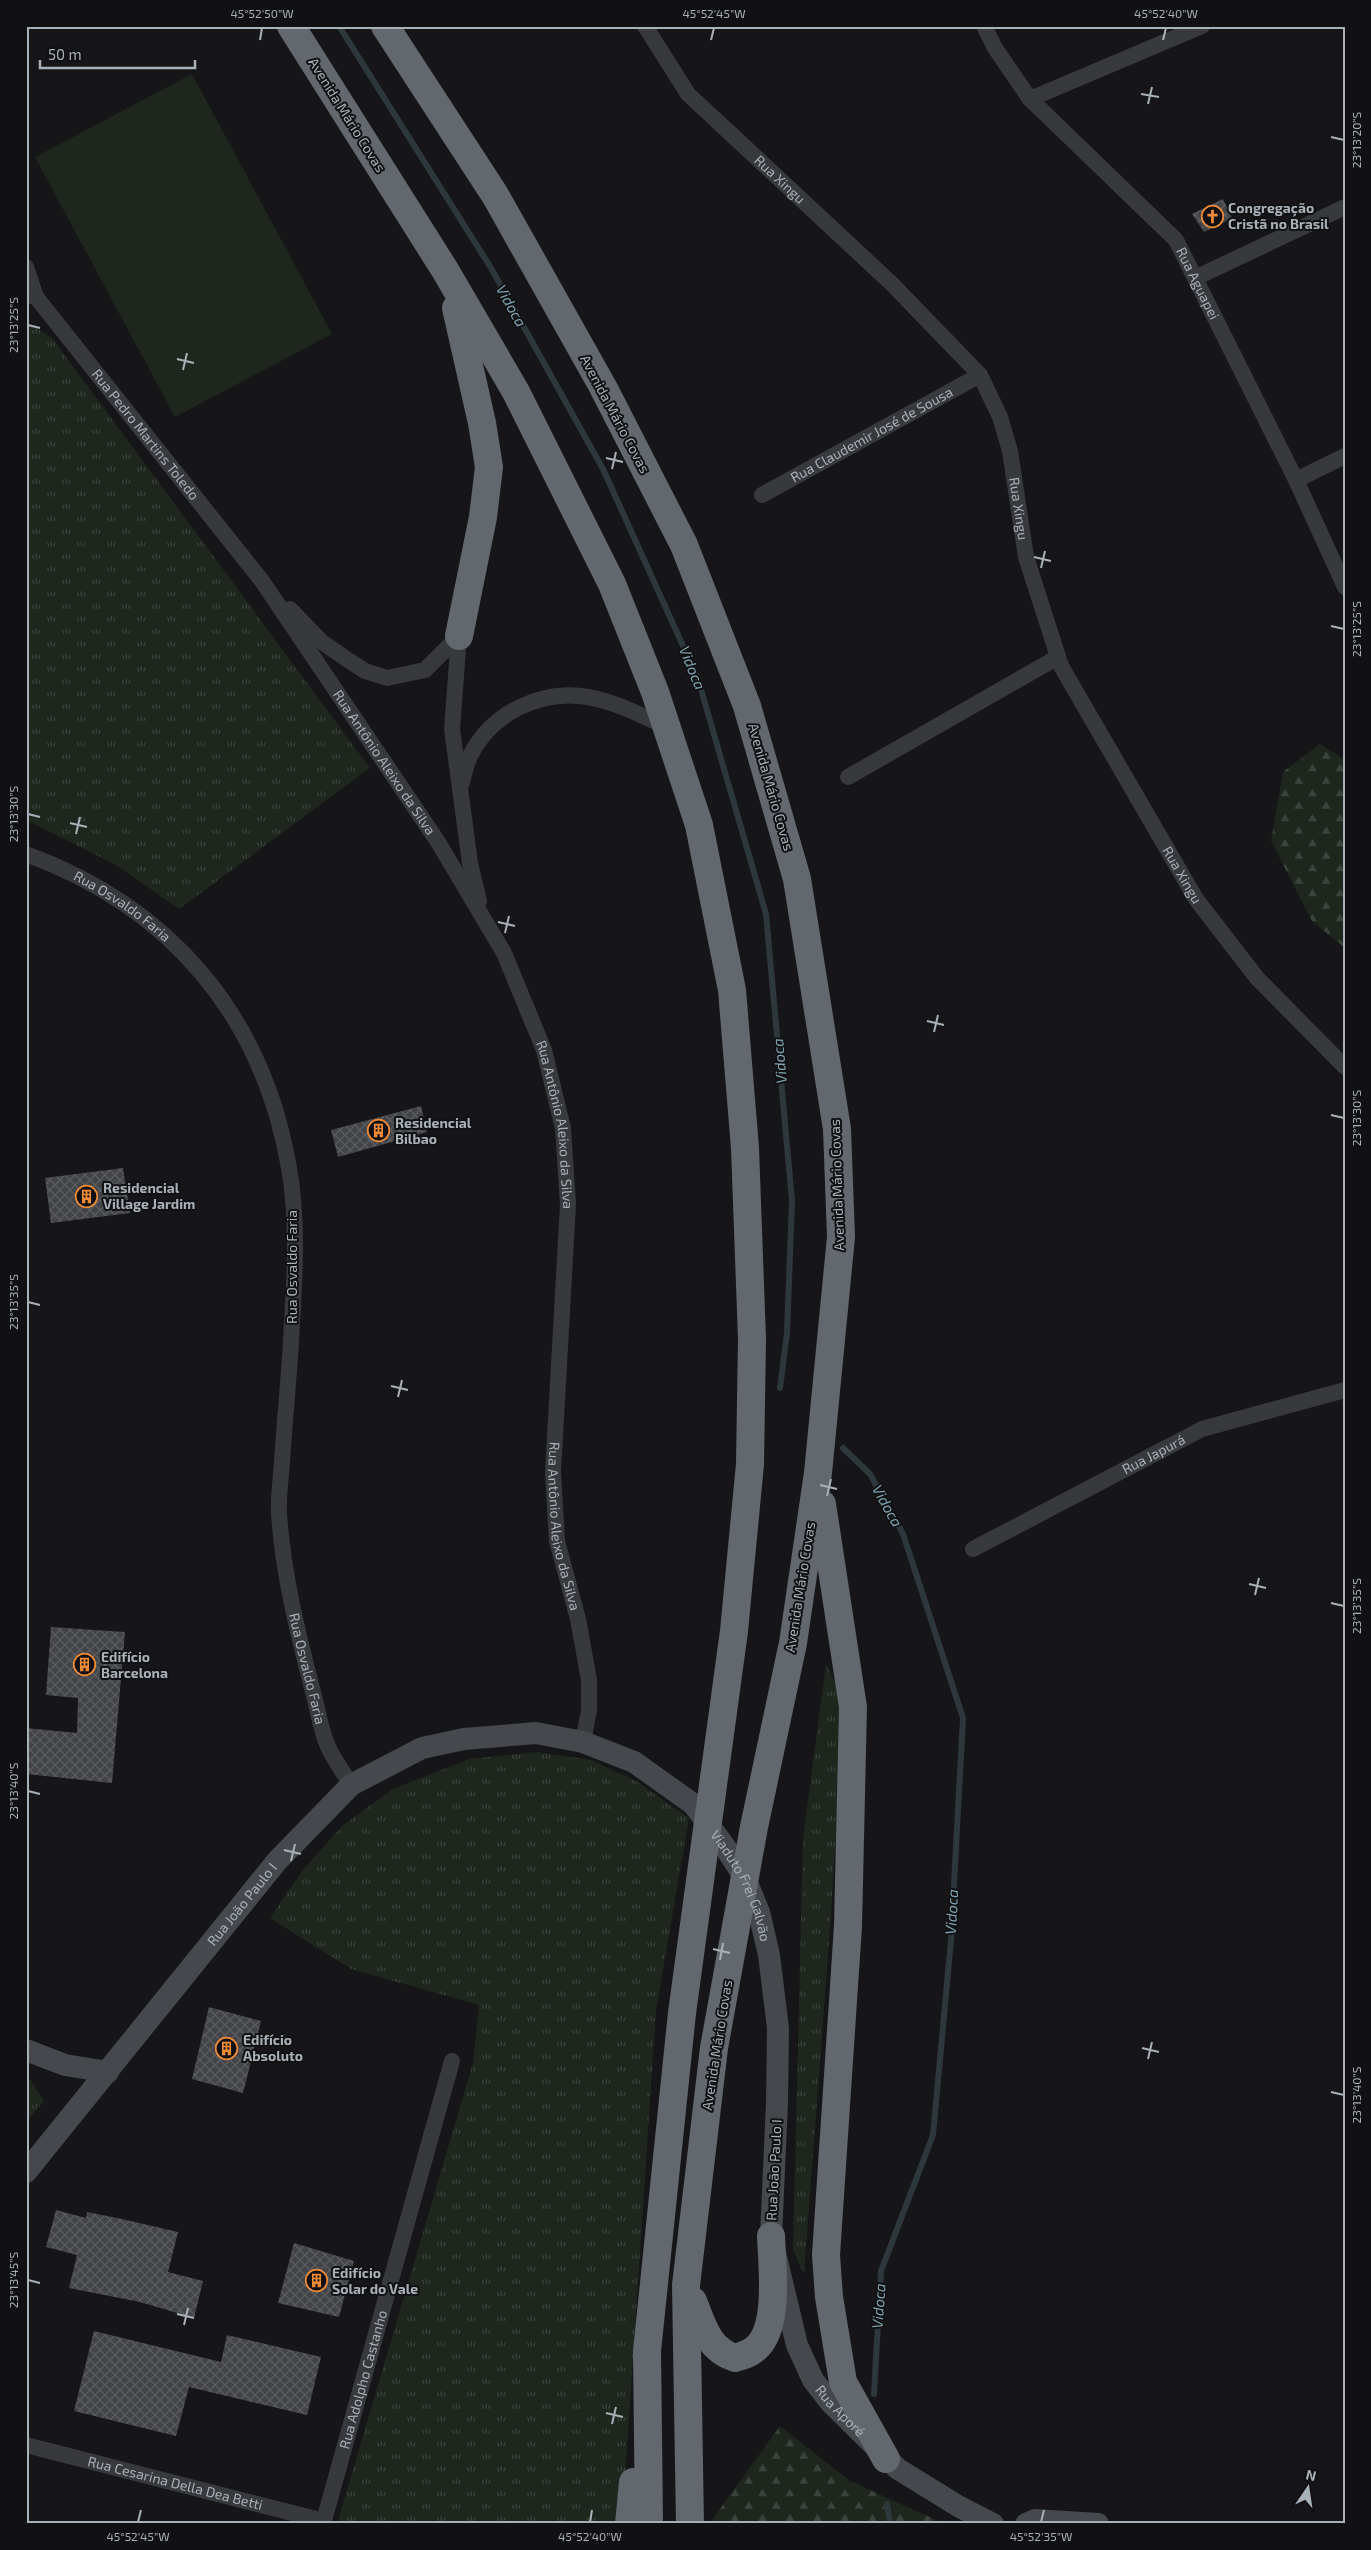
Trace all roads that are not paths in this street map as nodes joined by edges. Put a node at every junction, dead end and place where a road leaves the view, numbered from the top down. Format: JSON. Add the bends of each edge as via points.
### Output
{"nodes":[{"id":1,"x":291,"y":26,"type":"edge"},
{"id":2,"x":385,"y":26,"type":"edge"},
{"id":3,"x":645,"y":26,"type":"edge"},
{"id":4,"x":984,"y":26,"type":"edge"},
{"id":5,"x":1202,"y":26,"type":"edge"},
{"id":6,"x":1030,"y":98,"type":"junction"},
{"id":7,"x":1345,"y":207,"type":"edge"},
{"id":8,"x":26,"y":267,"type":"edge"},
{"id":9,"x":445,"y":270,"type":"junction"},
{"id":10,"x":1194,"y":278,"type":"junction"},
{"id":11,"x":31,"y":296,"type":"edge"},
{"id":12,"x":980,"y":375,"type":"junction"},
{"id":13,"x":1345,"y":456,"type":"edge"},
{"id":14,"x":1296,"y":480,"type":"junction"},
{"id":15,"x":762,"y":495,"type":"dead end"},
{"id":16,"x":262,"y":581,"type":"junction"},
{"id":17,"x":1345,"y":587,"type":"edge"},
{"id":18,"x":459,"y":636,"type":"junction"},
{"id":19,"x":1058,"y":657,"type":"junction"},
{"id":20,"x":666,"y":726,"type":"junction"},
{"id":21,"x":848,"y":777,"type":"dead end"},
{"id":22,"x":459,"y":792,"type":"junction"},
{"id":23,"x":26,"y":854,"type":"edge"},
{"id":24,"x":483,"y":917,"type":"junction"},
{"id":25,"x":1345,"y":1067,"type":"edge"},
{"id":26,"x":1345,"y":1390,"type":"edge"},
{"id":27,"x":818,"y":1473,"type":"junction"},
{"id":28,"x":973,"y":1549,"type":"dead end"},
{"id":29,"x":582,"y":1742,"type":"junction"},
{"id":30,"x":352,"y":1785,"type":"junction"},
{"id":31,"x":26,"y":2050,"type":"edge"},
{"id":32,"x":452,"y":2061,"type":"dead end"},
{"id":33,"x":108,"y":2072,"type":"junction"},
{"id":34,"x":778,"y":2103,"type":"joint"},
{"id":35,"x":26,"y":2172,"type":"edge"},
{"id":36,"x":771,"y":2236,"type":"junction"},
{"id":37,"x":686,"y":2285,"type":"junction"},
{"id":38,"x":647,"y":2351,"type":"junction"},
{"id":39,"x":26,"y":2445,"type":"edge"},
{"id":40,"x":886,"y":2459,"type":"junction"},
{"id":41,"x":324,"y":2522,"type":"edge"},
{"id":42,"x":629,"y":2524,"type":"edge"},
{"id":43,"x":649,"y":2524,"type":"edge"},
{"id":44,"x":690,"y":2524,"type":"edge"},
{"id":45,"x":993,"y":2524,"type":"edge"},
{"id":46,"x":1026,"y":2524,"type":"edge"},
{"id":47,"x":1098,"y":2524,"type":"edge"}],
"edges":[{"from":1,"to":9,"type":"highway","name":"Avenida Mário Covas"},
{"from":2,"to":27,"type":"highway","name":"Avenida Mário Covas","via":[[495,195],[602,387],[684,545],[747,706],[797,879],[837,1129],[841,1237]]},
{"from":3,"to":12,"type":"street","name":"Rua Xingu","via":[[688,94],[892,284]]},
{"from":4,"to":6,"type":"street","name":"Rua Aguapei","via":[[995,48]]},
{"from":5,"to":6,"type":"street"},
{"from":6,"to":10,"type":"street","name":"Rua Aguapei","via":[[1176,240]]},
{"from":7,"to":10,"type":"street"},
{"from":8,"to":11,"type":"street"},
{"from":9,"to":18,"type":"highway","via":[[461,323],[489,468],[483,517]]},
{"from":9,"to":20,"type":"highway","name":"Avenida Mário Covas","via":[[516,392],[612,584]]},
{"from":10,"to":14,"type":"street","name":"Rua Aguapei"},
{"from":11,"to":16,"type":"street","name":"Rua Pedro Martins Toledo"},
{"from":12,"to":15,"type":"street","name":"Rua Claudemir José de Sousa"},
{"from":12,"to":19,"type":"street","name":"Rua Xingu","via":[[1000,417],[1010,451],[1026,557]]},
{"from":13,"to":14,"type":"street"},
{"from":14,"to":17,"type":"street","name":"Rua Aguapei"},
{"from":16,"to":18,"type":"street","via":[[322,642],[365,671],[388,678],[425,670]]},
{"from":16,"to":24,"type":"street","name":"Rua Antônio Aleixo da Silva","via":[[438,842]]},
{"from":18,"to":22,"type":"street","via":[[452,729]]},
{"from":19,"to":21,"type":"street"},
{"from":19,"to":25,"type":"street","name":"Rua Xingu","via":[[1196,899],[1257,978]]},
{"from":20,"to":22,"type":"street","via":[[618,705],[587,697],[555,695],[531,701],[510,712],[485,733],[470,757]]},
{"from":20,"to":38,"type":"highway","name":"Avenida Mário Covas","via":[[699,825],[732,990],[745,1148],[752,1339],[750,1464],[734,1631],[682,2013]]},
{"from":22,"to":24,"type":"street","via":[[470,863]]},
{"from":23,"to":30,"type":"street","name":"Rua Osvaldo Faria","via":[[66,868],[149,920],[192,961],[233,1014],[263,1075],[280,1124],[290,1171],[294,1236],[292,1322],[279,1513],[297,1632],[328,1747]]},
{"from":24,"to":29,"type":"street","name":"Rua Antônio Aleixo da Silva","via":[[504,953],[544,1050],[563,1128],[568,1204],[553,1472],[557,1541],[578,1619],[589,1680],[589,1710]]},
{"from":26,"to":28,"type":"street","name":"Rua Japurá","via":[[1202,1429]]},
{"from":27,"to":37,"type":"highway","name":"Avenida Mário Covas","via":[[793,1643],[754,1827],[714,2048]]},
{"from":27,"to":40,"type":"highway","via":[[853,1707],[848,1926],[826,2255],[828,2288],[843,2382]]},
{"from":29,"to":30,"type":"main road","name":"Rua João Paulo I","via":[[536,1733],[464,1738],[422,1748]]},
{"from":29,"to":34,"type":"main road","name":"Viaduto Frei Galvão","via":[[634,1762],[693,1804],[745,1878],[758,1912],[768,1955],[778,2028]]},
{"from":30,"to":33,"type":"main road","name":"Rua João Paulo I","via":[[277,1861]]},
{"from":31,"to":33,"type":"main road","via":[[64,2066]]},
{"from":32,"to":41,"type":"street","name":"Rua Adolpho Castanho"},
{"from":33,"to":35,"type":"main road","name":"Rua João Paulo I"},
{"from":34,"to":36,"type":"main road","name":"Rua João Paulo I"},
{"from":36,"to":37,"type":"highway","via":[[773,2292],[770,2318],[763,2339],[747,2354],[735,2358],[711,2344]]},
{"from":36,"to":40,"type":"main road","name":"Rua Aporé","via":[[797,2345],[813,2380]]},
{"from":37,"to":44,"type":"highway","name":"Avenida Mário Covas"},
{"from":38,"to":42,"type":"highway"},
{"from":38,"to":43,"type":"highway","name":"Avenida Mário Covas"},
{"from":39,"to":41,"type":"street","name":"Rua Cesarina Della Dea Betti"},
{"from":40,"to":45,"type":"main road","name":"Rua Aporé","via":[[898,2470]]},
{"from":46,"to":47,"type":"main road","via":[[1034,2520]]}]}
